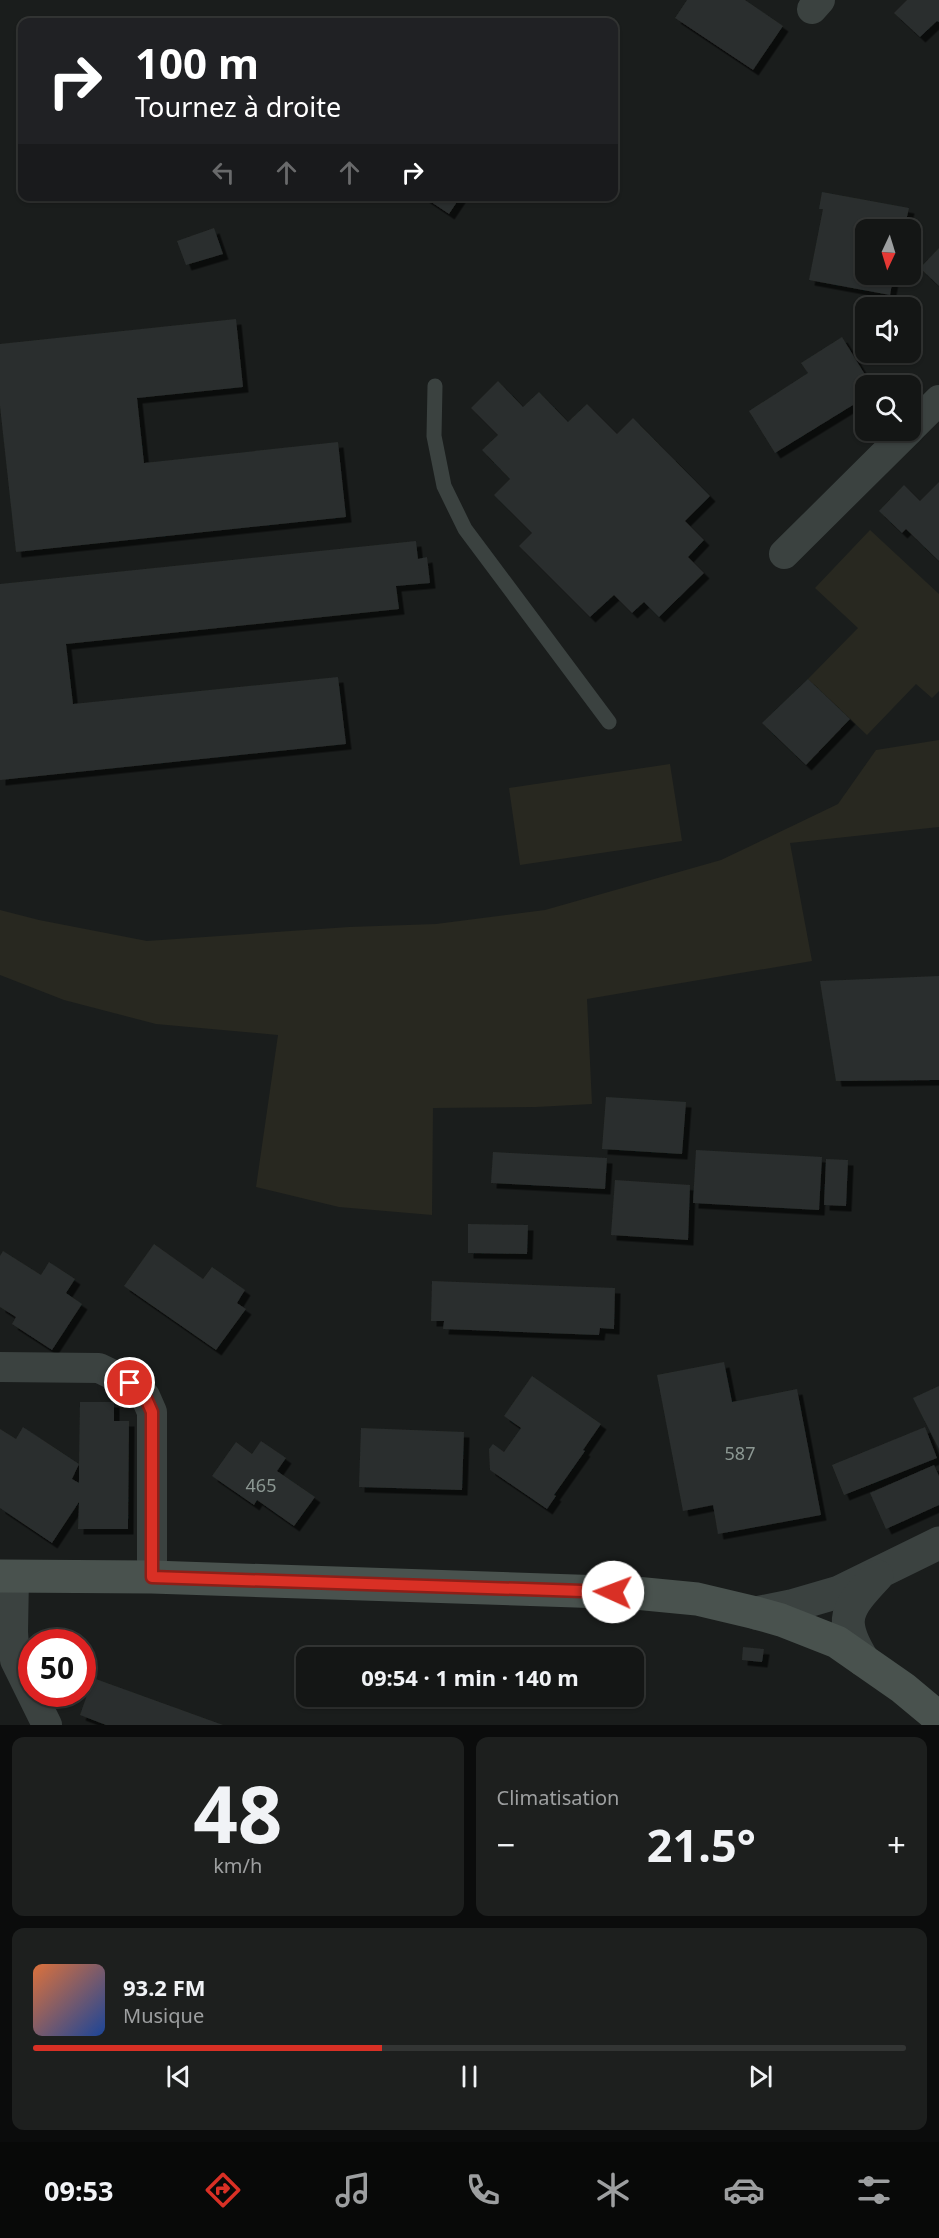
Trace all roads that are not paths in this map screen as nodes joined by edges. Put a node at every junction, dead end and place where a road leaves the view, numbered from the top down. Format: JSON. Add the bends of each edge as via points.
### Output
{"nodes":[{"id":1,"x":435,"y":386,"type":"dead end"},
{"id":2,"x":939,"y":400,"type":"edge"},
{"id":3,"x":921,"y":419,"type":"edge"},
{"id":4,"x":899,"y":441,"type":"edge"},
{"id":5,"x":784,"y":554,"type":"dead end"},
{"id":6,"x":609,"y":722,"type":"dead end"},
{"id":7,"x":0,"y":1367,"type":"edge"},
{"id":8,"x":939,"y":1543,"type":"edge"},
{"id":9,"x":878,"y":1574,"type":"junction"},
{"id":10,"x":7,"y":1576,"type":"edge"},
{"id":11,"x":152,"y":1577,"type":"junction"},
{"id":12,"x":756,"y":1613,"type":"junction"},
{"id":13,"x":863,"y":1660,"type":"junction"},
{"id":14,"x":939,"y":1718,"type":"edge"},
{"id":15,"x":47,"y":1725,"type":"edge"}],
"edges":[{"from":1,"to":6,"type":"lane","via":[[434,436],[444,486],[465,529]]},
{"from":2,"to":3,"type":"street"},
{"from":4,"to":5,"type":"street"},
{"from":7,"to":11,"type":"street","via":[[99,1368],[130,1383],[145,1396],[152,1412]]},
{"from":8,"to":9,"type":"street"},
{"from":9,"to":12,"type":"street","via":[[839,1592]]},
{"from":9,"to":13,"type":"street","via":[[854,1601],[847,1625]]},
{"from":10,"to":11,"type":"main road"},
{"from":10,"to":15,"type":"street","via":[[15,1660]]},
{"from":11,"to":12,"type":"main road","via":[[635,1593],[697,1599]]},
{"from":12,"to":13,"type":"main road","via":[[837,1642]]},
{"from":13,"to":14,"type":"main road"}]}
